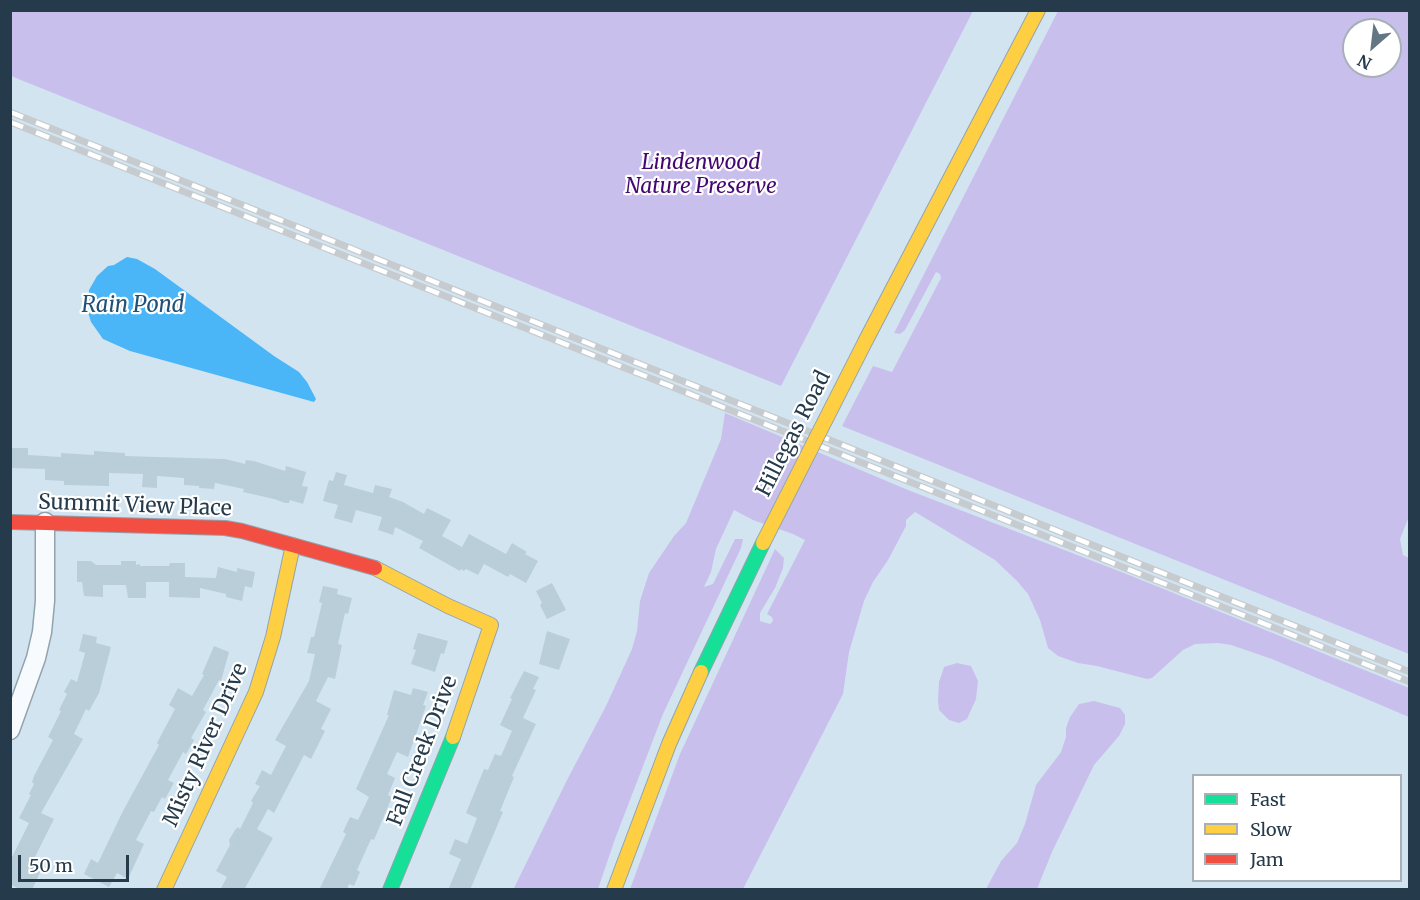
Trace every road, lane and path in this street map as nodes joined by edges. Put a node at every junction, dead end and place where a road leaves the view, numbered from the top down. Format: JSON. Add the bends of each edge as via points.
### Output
{"nodes":[{"id":1,"x":1038,"y":10,"type":"edge"},
{"id":2,"x":10,"y":522,"type":"edge"},
{"id":3,"x":45,"y":522,"type":"junction"},
{"id":4,"x":293,"y":545,"type":"junction"},
{"id":5,"x":491,"y":625,"type":"joint"},
{"id":6,"x":10,"y":730,"type":"edge"},
{"id":7,"x":164,"y":890,"type":"edge"},
{"id":8,"x":390,"y":890,"type":"edge"},
{"id":9,"x":614,"y":890,"type":"edge"}],
"edges":[{"from":1,"to":9,"type":"street","name":"Hillegas Road","bridge":true,"via":[[716,638],[669,744]]},
{"from":2,"to":3,"type":"street","name":"Summit View Place"},
{"from":3,"to":4,"type":"street","name":"Summit View Place","via":[[225,528]]},
{"from":3,"to":6,"type":"street","via":[[42,632]]},
{"from":4,"to":5,"type":"street","name":"Summit View Place","via":[[377,569]]},
{"from":4,"to":7,"type":"street","name":"Misty River Drive","via":[[272,641],[256,692]]},
{"from":5,"to":8,"type":"street","name":"Fall Creek Drive","via":[[445,760]]}]}
